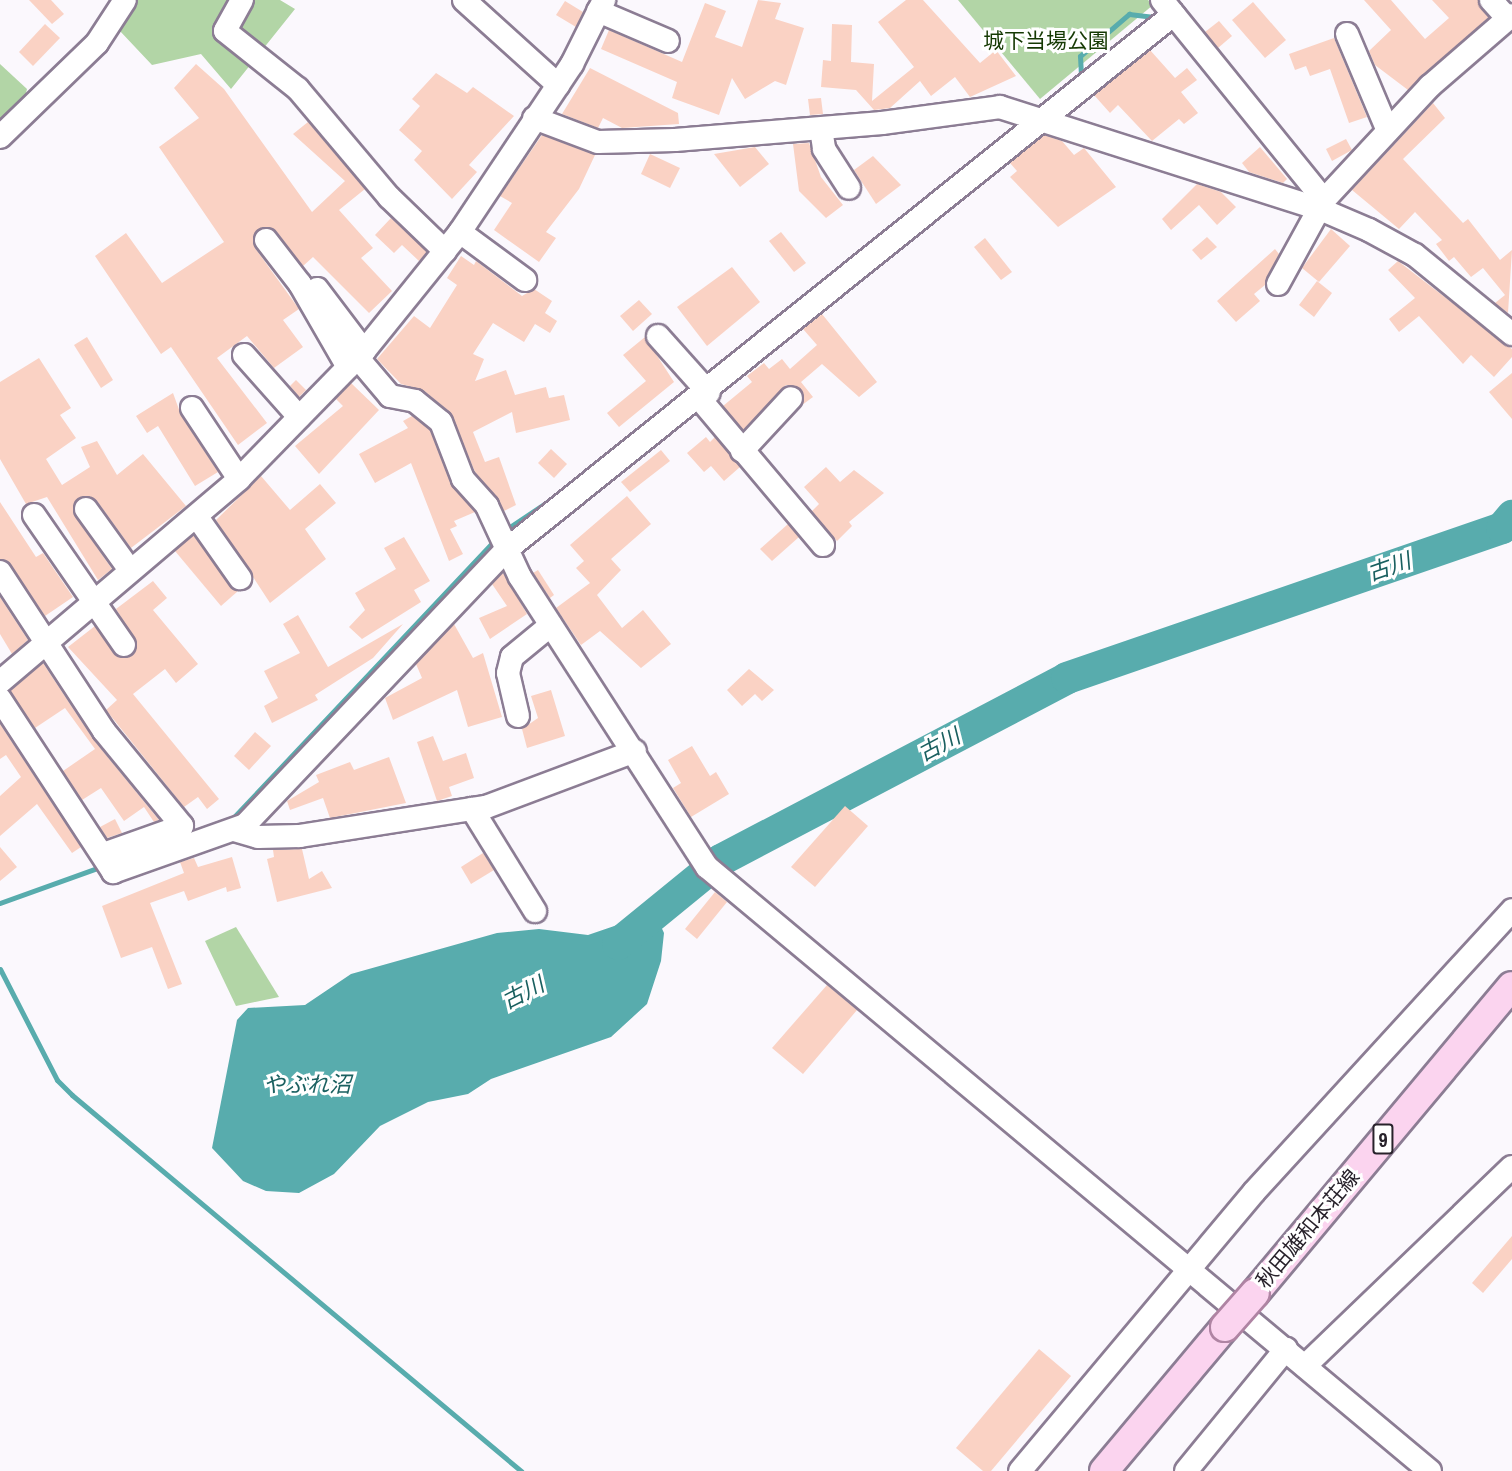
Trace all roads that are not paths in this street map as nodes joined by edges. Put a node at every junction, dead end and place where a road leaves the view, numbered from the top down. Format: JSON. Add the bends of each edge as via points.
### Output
{"nodes":[{"id":1,"x":124,"y":0,"type":"edge"},
{"id":2,"x":242,"y":0,"type":"edge"},
{"id":3,"x":464,"y":0,"type":"edge"},
{"id":4,"x":1491,"y":0,"type":"edge"},
{"id":5,"x":601,"y":5,"type":"edge"},
{"id":6,"x":1168,"y":7,"type":"edge"},
{"id":7,"x":1510,"y":17,"type":"edge"},
{"id":8,"x":1347,"y":34,"type":"dead end"},
{"id":9,"x":668,"y":41,"type":"dead end"},
{"id":10,"x":558,"y":85,"type":"junction"},
{"id":11,"x":534,"y":118,"type":"junction"},
{"id":12,"x":1033,"y":118,"type":"junction"},
{"id":13,"x":821,"y":129,"type":"junction"},
{"id":14,"x":1388,"y":131,"type":"junction"},
{"id":15,"x":0,"y":137,"type":"edge"},
{"id":16,"x":849,"y":188,"type":"dead end"},
{"id":17,"x":1322,"y":205,"type":"junction"},
{"id":18,"x":460,"y":232,"type":"junction"},
{"id":19,"x":266,"y":240,"type":"dead end"},
{"id":20,"x":445,"y":251,"type":"junction"},
{"id":21,"x":525,"y":280,"type":"dead end"},
{"id":22,"x":1278,"y":284,"type":"dead end"},
{"id":23,"x":317,"y":289,"type":"dead end"},
{"id":24,"x":1512,"y":334,"type":"edge"},
{"id":25,"x":658,"y":336,"type":"dead end"},
{"id":26,"x":244,"y":355,"type":"dead end"},
{"id":27,"x":356,"y":358,"type":"junction"},
{"id":28,"x":701,"y":389,"type":"junction"},
{"id":29,"x":791,"y":398,"type":"dead end"},
{"id":30,"x":192,"y":408,"type":"dead end"},
{"id":31,"x":299,"y":417,"type":"junction"},
{"id":32,"x":742,"y":451,"type":"junction"},
{"id":33,"x":239,"y":478,"type":"junction"},
{"id":34,"x":86,"y":508,"type":"dead end"},
{"id":35,"x":34,"y":515,"type":"dead end"},
{"id":36,"x":196,"y":517,"type":"junction"},
{"id":37,"x":502,"y":543,"type":"junction"},
{"id":38,"x":823,"y":545,"type":"dead end"},
{"id":39,"x":130,"y":570,"type":"junction"},
{"id":40,"x":0,"y":572,"type":"edge"},
{"id":41,"x":240,"y":578,"type":"dead end"},
{"id":42,"x":90,"y":603,"type":"junction"},
{"id":43,"x":551,"y":625,"type":"junction"},
{"id":44,"x":44,"y":640,"type":"junction"},
{"id":45,"x":124,"y":645,"type":"dead end"},
{"id":46,"x":0,"y":682,"type":"edge"},
{"id":47,"x":0,"y":699,"type":"edge"},
{"id":48,"x":518,"y":716,"type":"dead end"},
{"id":49,"x":635,"y":751,"type":"junction"},
{"id":50,"x":472,"y":809,"type":"junction"},
{"id":51,"x":234,"y":830,"type":"junction"},
{"id":52,"x":107,"y":859,"type":"junction"},
{"id":53,"x":1512,"y":910,"type":"edge"},
{"id":54,"x":535,"y":911,"type":"dead end"},
{"id":55,"x":1512,"y":986,"type":"edge"},
{"id":56,"x":1512,"y":1167,"type":"edge"},
{"id":57,"x":1187,"y":1268,"type":"junction"},
{"id":58,"x":1286,"y":1349,"type":"junction"},
{"id":59,"x":1305,"y":1366,"type":"junction"},
{"id":60,"x":1020,"y":1471,"type":"edge"},
{"id":61,"x":1104,"y":1471,"type":"edge"},
{"id":62,"x":1186,"y":1471,"type":"edge"},
{"id":63,"x":1430,"y":1471,"type":"edge"}],
"edges":[{"from":1,"to":15,"type":"street","via":[[98,43]]},
{"from":2,"to":20,"type":"street","via":[[225,31],[298,88],[389,197]]},
{"from":3,"to":10,"type":"street"},
{"from":4,"to":7,"type":"street"},
{"from":5,"to":9,"type":"street"},
{"from":5,"to":10,"type":"street"},
{"from":6,"to":12,"type":"street"},
{"from":6,"to":17,"type":"street"},
{"from":7,"to":14,"type":"street"},
{"from":8,"to":14,"type":"street"},
{"from":10,"to":11,"type":"street"},
{"from":11,"to":13,"type":"street","via":[[597,142]]},
{"from":11,"to":18,"type":"street"},
{"from":12,"to":13,"type":"street","via":[[1000,107]]},
{"from":12,"to":17,"type":"street"},
{"from":12,"to":28,"type":"street"},
{"from":13,"to":16,"type":"street","via":[[824,149]]},
{"from":14,"to":17,"type":"street"},
{"from":17,"to":22,"type":"street"},
{"from":17,"to":24,"type":"street","via":[[1415,255]]},
{"from":18,"to":20,"type":"street"},
{"from":18,"to":21,"type":"street"},
{"from":19,"to":27,"type":"street"},
{"from":20,"to":27,"type":"street"},
{"from":23,"to":27,"type":"street"},
{"from":25,"to":28,"type":"street"},
{"from":26,"to":31,"type":"street"},
{"from":27,"to":31,"type":"street"},
{"from":27,"to":37,"type":"street","via":[[390,396],[415,401],[441,422],[463,479],[487,506]]},
{"from":28,"to":32,"type":"street"},
{"from":28,"to":37,"type":"street"},
{"from":29,"to":32,"type":"street"},
{"from":30,"to":33,"type":"street"},
{"from":31,"to":33,"type":"street"},
{"from":32,"to":38,"type":"street"},
{"from":33,"to":36,"type":"street"},
{"from":34,"to":39,"type":"street"},
{"from":35,"to":42,"type":"street"},
{"from":36,"to":39,"type":"street"},
{"from":36,"to":41,"type":"street"},
{"from":37,"to":43,"type":"street"},
{"from":37,"to":51,"type":"street","via":[[274,798]]},
{"from":39,"to":42,"type":"street"},
{"from":40,"to":44,"type":"street"},
{"from":42,"to":44,"type":"street"},
{"from":42,"to":45,"type":"street"},
{"from":43,"to":48,"type":"street","via":[[512,657],[508,673]]},
{"from":43,"to":49,"type":"street"},
{"from":44,"to":46,"type":"street"},
{"from":44,"to":52,"type":"street","via":[[104,731],[182,826]]},
{"from":47,"to":52,"type":"street"},
{"from":49,"to":50,"type":"street"},
{"from":49,"to":57,"type":"street","via":[[707,867]]},
{"from":50,"to":51,"type":"street","via":[[300,836],[258,837]]},
{"from":50,"to":54,"type":"street"},
{"from":51,"to":52,"type":"street","via":[[113,872]]},
{"from":53,"to":57,"type":"street"},
{"from":55,"to":61,"type":"main road","name":"秋田雄和本荘線","number":"9","bridge":true},
{"from":56,"to":59,"type":"street"},
{"from":57,"to":58,"type":"street"},
{"from":57,"to":60,"type":"street"},
{"from":58,"to":59,"type":"street"},
{"from":58,"to":62,"type":"street"},
{"from":59,"to":63,"type":"street"}]}
